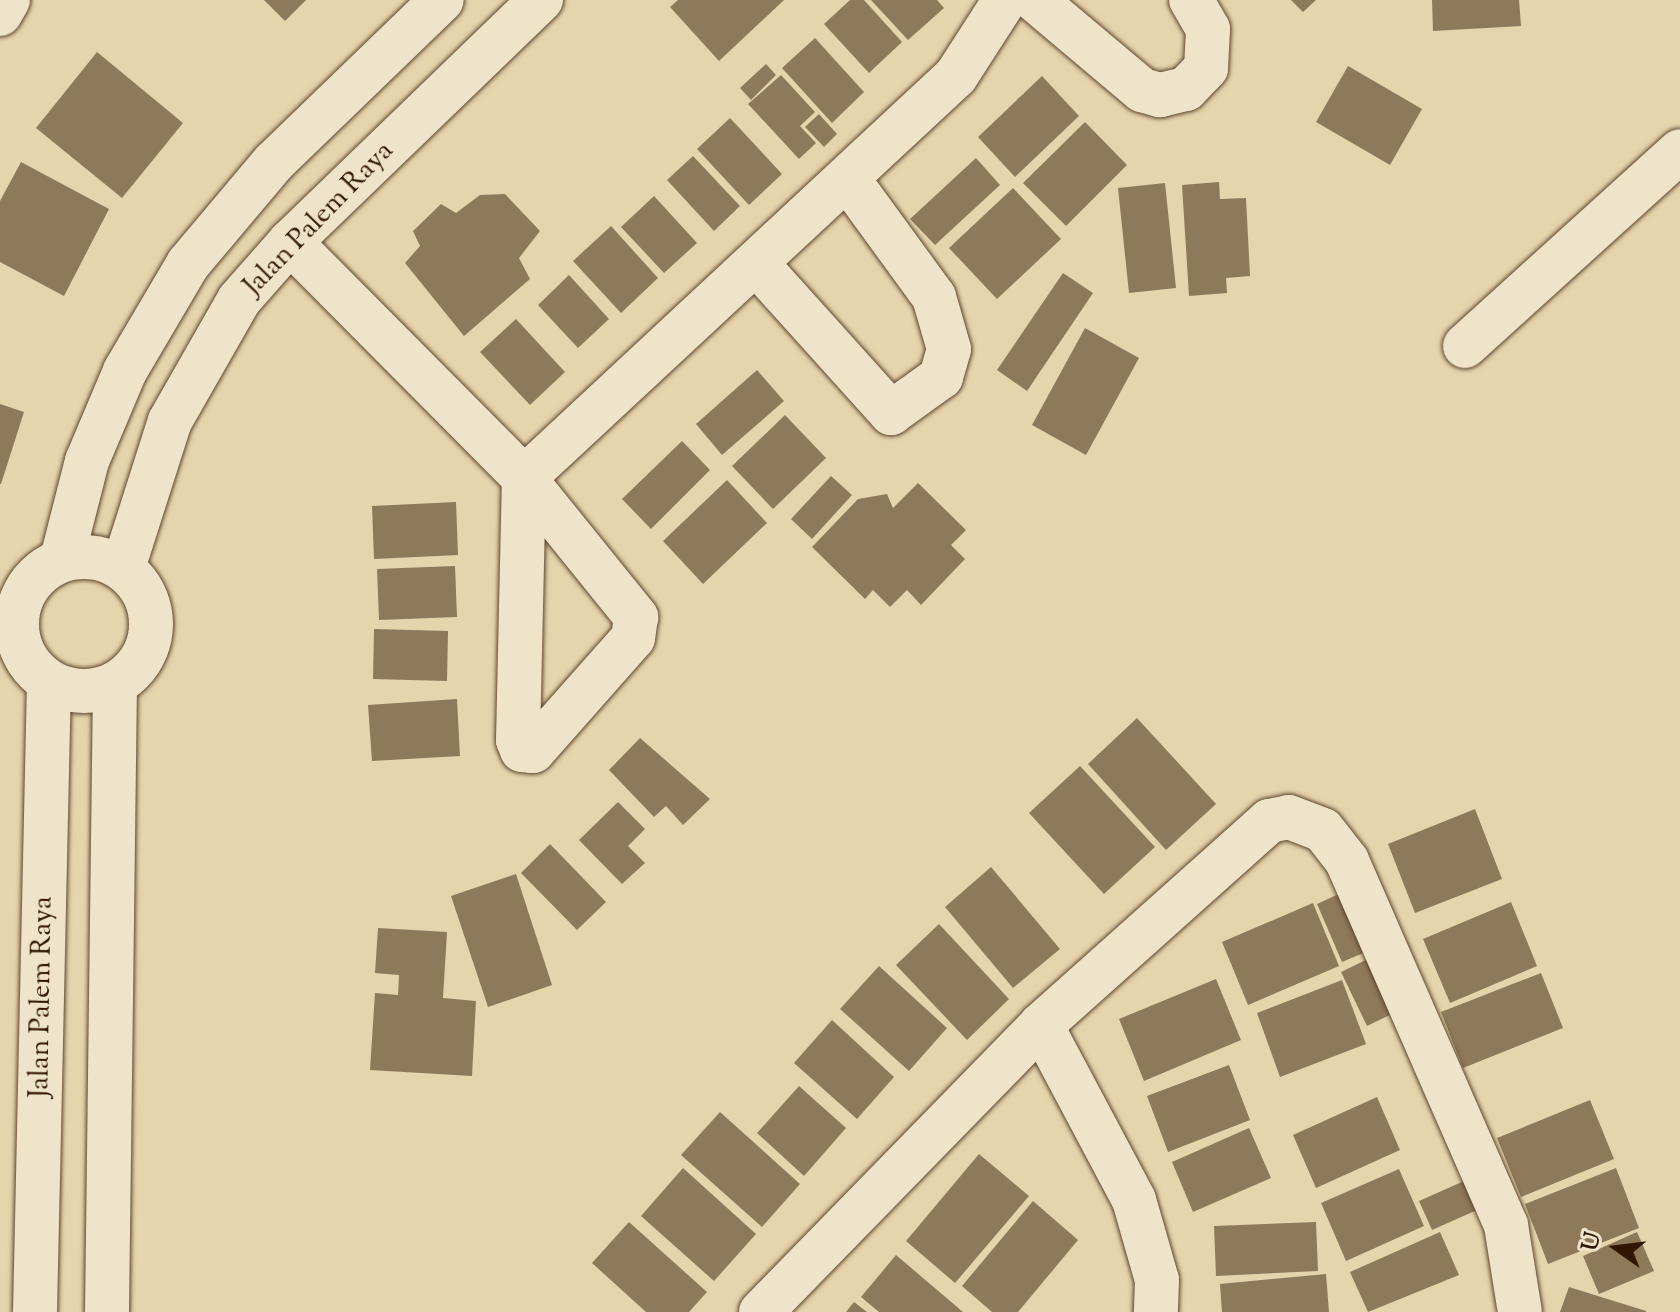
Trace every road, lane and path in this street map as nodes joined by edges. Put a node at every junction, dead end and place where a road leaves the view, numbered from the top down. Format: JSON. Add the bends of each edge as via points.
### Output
{"nodes":[{"id":1,"x":8,"y":0,"type":"edge"},
{"id":2,"x":442,"y":0,"type":"edge"},
{"id":3,"x":541,"y":0,"type":"edge"},
{"id":4,"x":1005,"y":0,"type":"edge"},
{"id":5,"x":1035,"y":0,"type":"edge"},
{"id":6,"x":1191,"y":0,"type":"edge"},
{"id":7,"x":0,"y":14,"type":"edge"},
{"id":8,"x":1680,"y":151,"type":"edge"},
{"id":9,"x":848,"y":179,"type":"junction"},
{"id":10,"x":290,"y":242,"type":"junction"},
{"id":11,"x":756,"y":263,"type":"junction"},
{"id":12,"x":1465,"y":346,"type":"dead end"},
{"id":13,"x":524,"y":478,"type":"junction"},
{"id":14,"x":62,"y":559,"type":"junction"},
{"id":15,"x":123,"y":568,"type":"junction"},
{"id":16,"x":10,"y":625,"type":"edge"},
{"id":17,"x":49,"y":682,"type":"junction"},
{"id":18,"x":115,"y":684,"type":"junction"},
{"id":19,"x":1041,"y":1025,"type":"junction"},
{"id":20,"x":35,"y":1312,"type":"edge"},
{"id":21,"x":107,"y":1312,"type":"edge"},
{"id":22,"x":761,"y":1312,"type":"edge"},
{"id":23,"x":1156,"y":1312,"type":"edge"},
{"id":24,"x":1520,"y":1312,"type":"edge"}],
"edges":[{"from":1,"to":7,"type":"street"},
{"from":2,"to":14,"type":"street","via":[[274,162],[188,264],[125,371],[93,448]]},
{"from":3,"to":10,"type":"street","name":"Jalan Palem Raya"},
{"from":4,"to":9,"type":"street","via":[[956,76]]},
{"from":5,"to":6,"type":"street","via":[[1142,90],[1160,95],[1186,89],[1206,68],[1208,29]]},
{"from":8,"to":12,"type":"street"},
{"from":9,"to":11,"type":"street"},
{"from":9,"to":11,"type":"street","via":[[934,297],[949,349],[941,377],[891,413]]},
{"from":10,"to":13,"type":"street"},
{"from":10,"to":15,"type":"street","name":"Jalan Palem Raya","via":[[232,312],[170,421]]},
{"from":11,"to":13,"type":"street"},
{"from":13,"to":13,"type":"street","via":[[636,617],[633,638],[533,751],[522,750],[518,740]]},
{"from":14,"to":15,"type":"street","via":[[103,558]]},
{"from":14,"to":16,"type":"street","via":[[35,578]]},
{"from":15,"to":18,"type":"street","via":[[149,604],[152,627],[147,651]]},
{"from":16,"to":17,"type":"street"},
{"from":17,"to":18,"type":"street","via":[[71,691]]},
{"from":17,"to":20,"type":"street","name":"Jalan Palem Raya"},
{"from":18,"to":21,"type":"street"},
{"from":19,"to":22,"type":"street"},
{"from":19,"to":23,"type":"street","via":[[1134,1200],[1155,1268]]},
{"from":19,"to":24,"type":"street","via":[[1269,821],[1312,822],[1347,861],[1506,1225]]}]}
